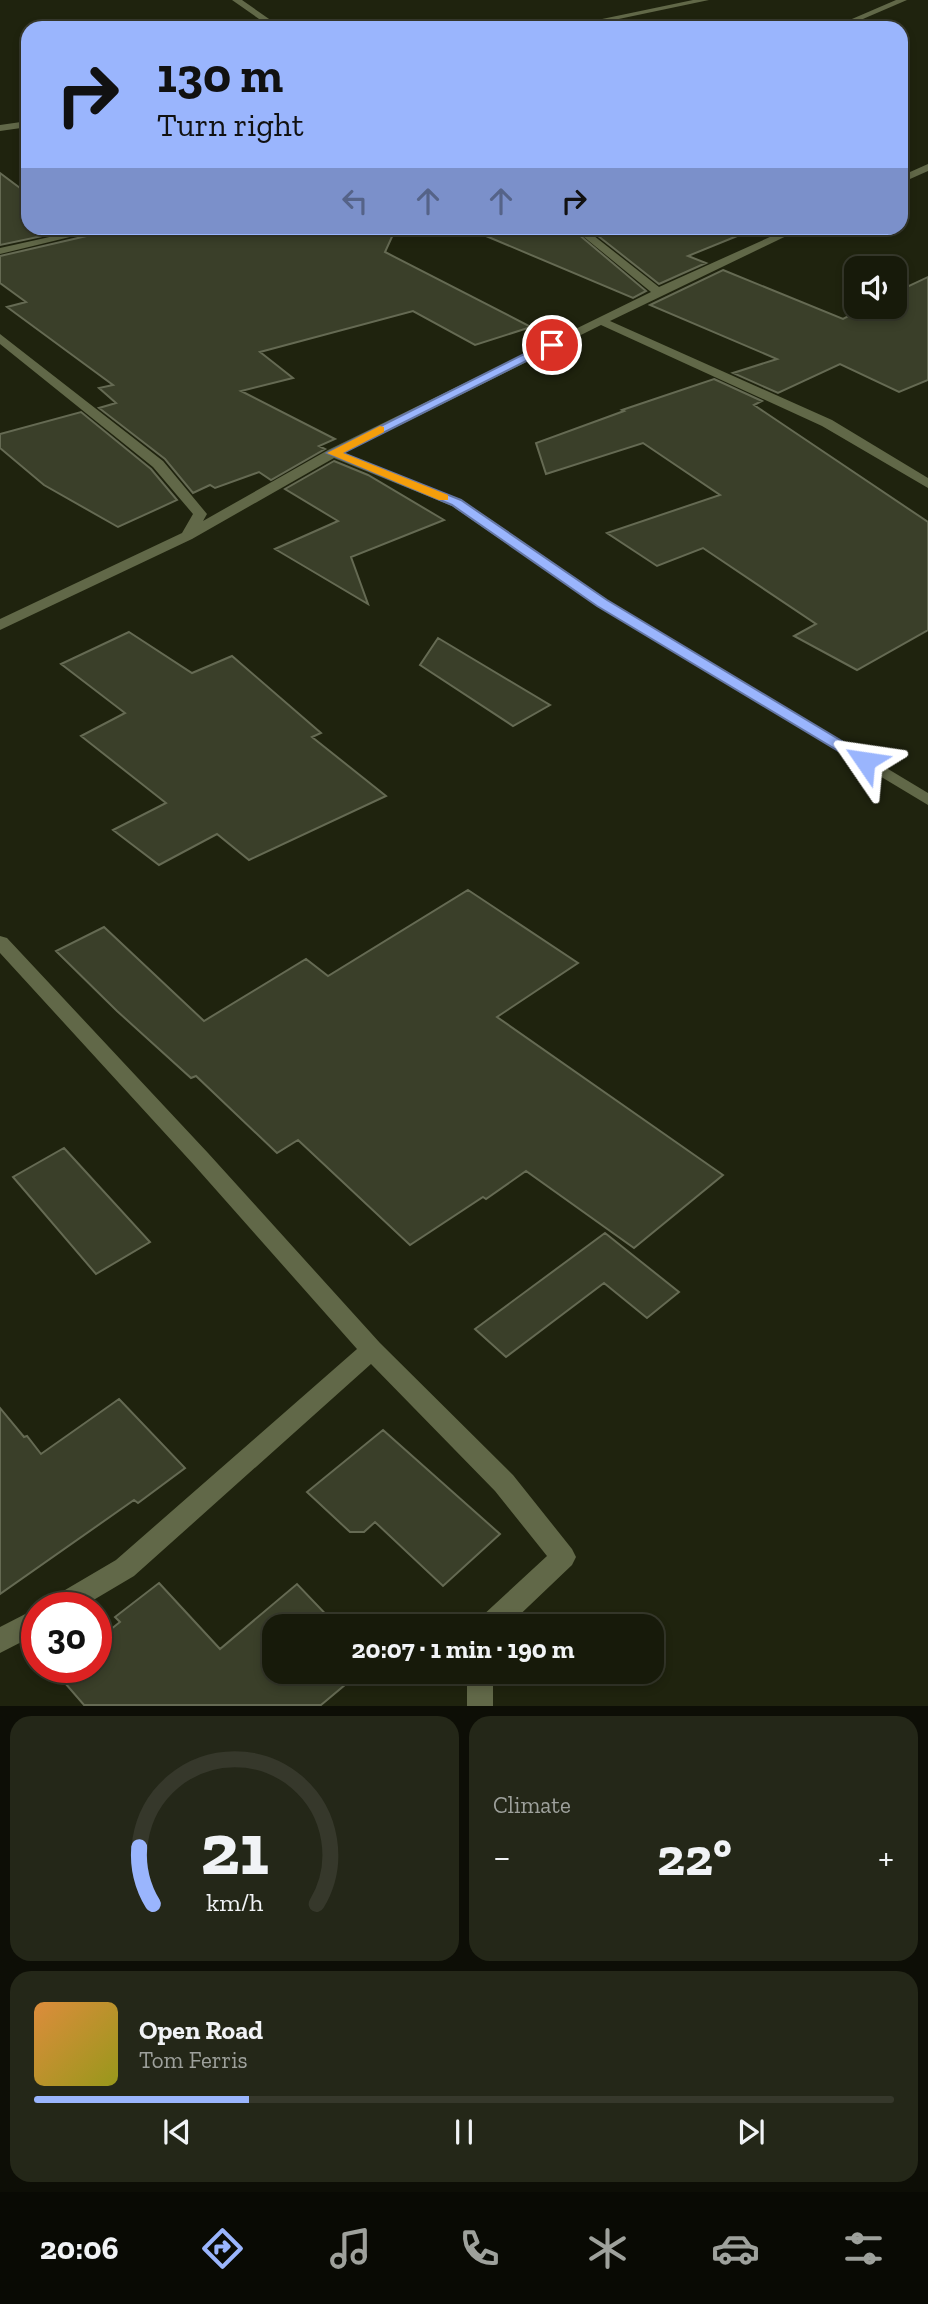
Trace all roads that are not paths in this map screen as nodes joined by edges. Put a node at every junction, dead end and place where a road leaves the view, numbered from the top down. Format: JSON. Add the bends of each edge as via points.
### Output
{"nodes":[{"id":1,"x":236,"y":0,"type":"edge"},
{"id":2,"x":705,"y":0,"type":"edge"},
{"id":3,"x":904,"y":0,"type":"edge"},
{"id":4,"x":268,"y":21,"type":"edge"},
{"id":5,"x":598,"y":21,"type":"edge"},
{"id":6,"x":852,"y":21,"type":"edge"},
{"id":7,"x":21,"y":125,"type":"edge"},
{"id":8,"x":0,"y":128,"type":"edge"},
{"id":9,"x":928,"y":167,"type":"edge"},
{"id":10,"x":908,"y":177,"type":"edge"},
{"id":11,"x":71,"y":235,"type":"edge"},
{"id":12,"x":587,"y":235,"type":"edge"},
{"id":13,"x":783,"y":235,"type":"edge"},
{"id":14,"x":0,"y":251,"type":"edge"},
{"id":15,"x":659,"y":292,"type":"junction"},
{"id":16,"x":601,"y":321,"type":"junction"},
{"id":17,"x":0,"y":338,"type":"edge"},
{"id":18,"x":333,"y":453,"type":"junction"},
{"id":19,"x":928,"y":484,"type":"edge"},
{"id":20,"x":187,"y":536,"type":"junction"},
{"id":21,"x":0,"y":625,"type":"edge"},
{"id":22,"x":928,"y":800,"type":"edge"},
{"id":23,"x":0,"y":942,"type":"edge"},
{"id":24,"x":372,"y":1350,"type":"junction"},
{"id":25,"x":84,"y":1592,"type":"edge"},
{"id":26,"x":503,"y":1614,"type":"edge"},
{"id":27,"x":21,"y":1629,"type":"edge"},
{"id":28,"x":0,"y":1641,"type":"edge"},
{"id":29,"x":480,"y":1684,"type":"edge"},
{"id":30,"x":480,"y":1706,"type":"edge"}],
"edges":[{"from":1,"to":4,"type":"street"},
{"from":2,"to":5,"type":"street"},
{"from":3,"to":6,"type":"street"},
{"from":7,"to":8,"type":"street"},
{"from":9,"to":10,"type":"street"},
{"from":11,"to":14,"type":"street"},
{"from":12,"to":15,"type":"street"},
{"from":13,"to":15,"type":"street"},
{"from":15,"to":16,"type":"street"},
{"from":16,"to":18,"type":"street"},
{"from":16,"to":19,"type":"street","via":[[827,423]]},
{"from":17,"to":20,"type":"street","via":[[158,464],[200,514]]},
{"from":18,"to":20,"type":"street"},
{"from":18,"to":22,"type":"street","via":[[457,503],[602,603]]},
{"from":20,"to":21,"type":"street"},
{"from":23,"to":24,"type":"street"},
{"from":24,"to":25,"type":"street","via":[[125,1568]]},
{"from":24,"to":26,"type":"street","via":[[504,1483],[563,1557]]},
{"from":27,"to":28,"type":"street"},
{"from":29,"to":30,"type":"street"}]}
